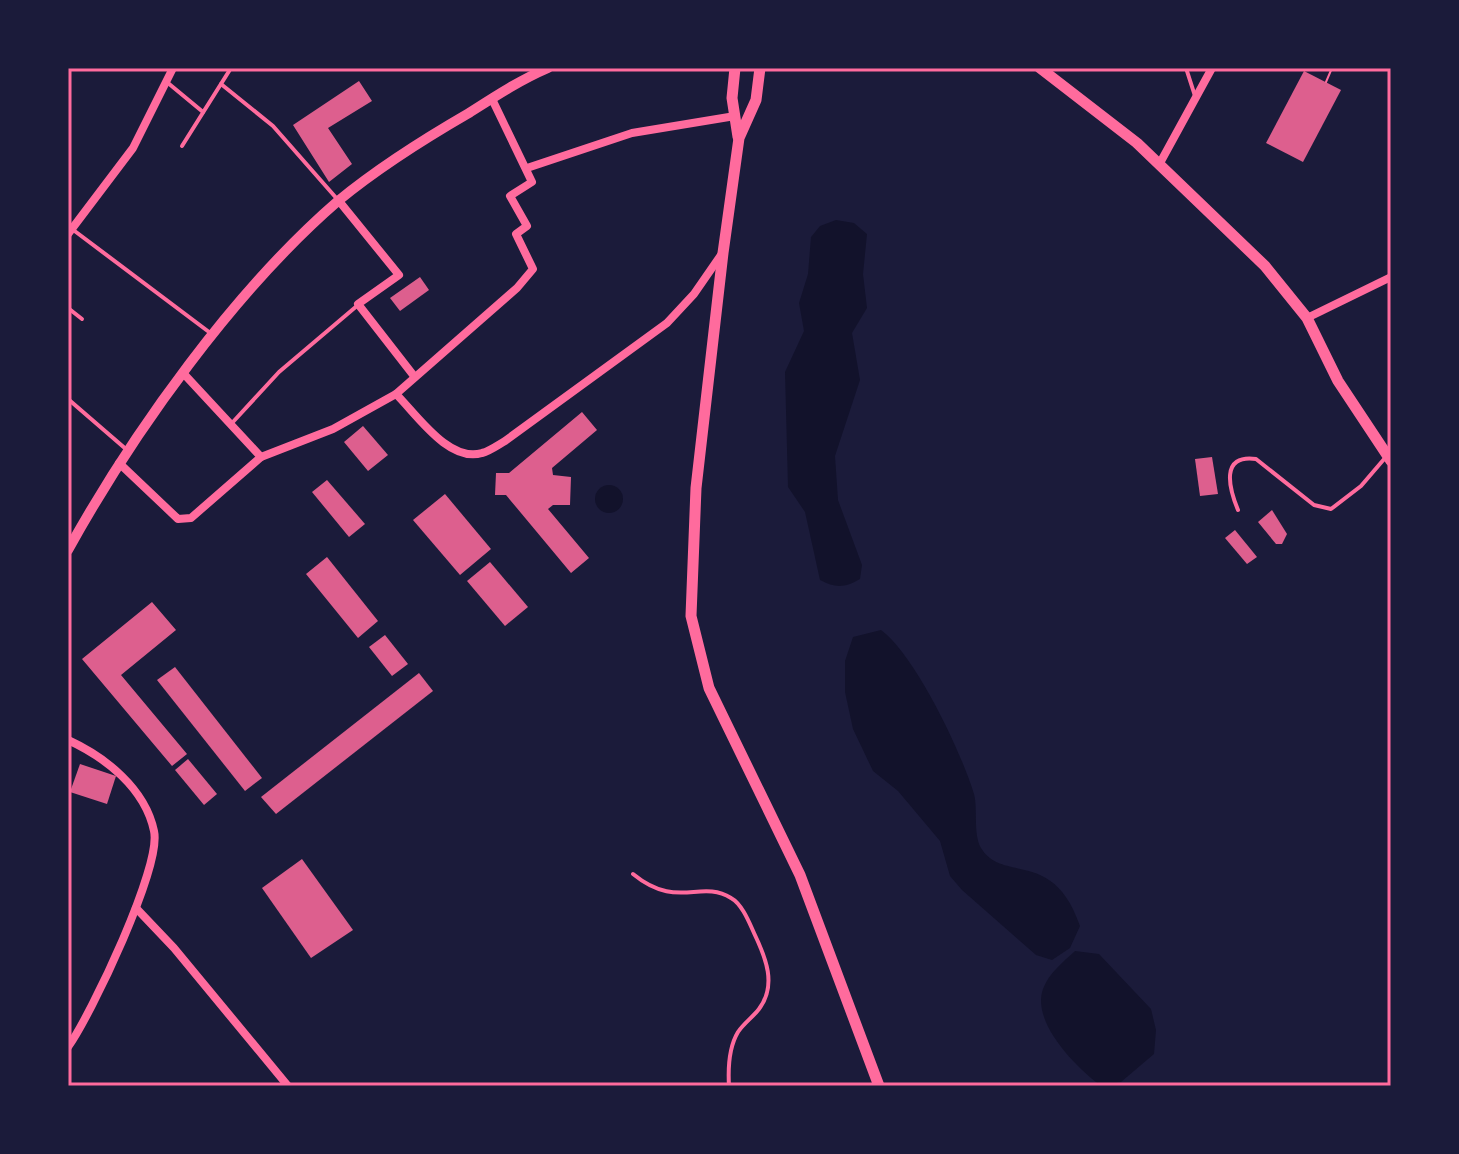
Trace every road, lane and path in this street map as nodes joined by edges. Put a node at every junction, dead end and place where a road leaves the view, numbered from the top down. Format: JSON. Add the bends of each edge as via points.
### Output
{"nodes":[{"id":1,"x":173,"y":68,"type":"edge"},
{"id":2,"x":231,"y":68,"type":"edge"},
{"id":3,"x":548,"y":68,"type":"edge"},
{"id":4,"x":735,"y":68,"type":"edge"},
{"id":5,"x":760,"y":68,"type":"edge"},
{"id":6,"x":1040,"y":68,"type":"edge"},
{"id":7,"x":1186,"y":68,"type":"edge"},
{"id":8,"x":1212,"y":68,"type":"edge"},
{"id":9,"x":1332,"y":68,"type":"edge"},
{"id":10,"x":166,"y":81,"type":"junction"},
{"id":11,"x":1326,"y":82,"type":"dead end"},
{"id":12,"x":221,"y":84,"type":"junction"},
{"id":13,"x":492,"y":99,"type":"junction"},
{"id":14,"x":1196,"y":100,"type":"junction"},
{"id":15,"x":203,"y":112,"type":"junction"},
{"id":16,"x":735,"y":116,"type":"junction"},
{"id":17,"x":739,"y":138,"type":"junction"},
{"id":18,"x":182,"y":146,"type":"dead end"},
{"id":19,"x":1160,"y":163,"type":"junction"},
{"id":20,"x":527,"y":168,"type":"junction"},
{"id":21,"x":339,"y":201,"type":"junction"},
{"id":22,"x":69,"y":230,"type":"edge"},
{"id":23,"x":723,"y":253,"type":"junction"},
{"id":24,"x":1391,"y":277,"type":"edge"},
{"id":25,"x":358,"y":304,"type":"junction"},
{"id":26,"x":68,"y":308,"type":"edge"},
{"id":27,"x":1307,"y":318,"type":"junction"},
{"id":28,"x":82,"y":319,"type":"dead end"},
{"id":29,"x":214,"y":336,"type":"junction"},
{"id":30,"x":184,"y":374,"type":"junction"},
{"id":31,"x":414,"y":376,"type":"junction"},
{"id":32,"x":396,"y":394,"type":"junction"},
{"id":33,"x":68,"y":399,"type":"edge"},
{"id":34,"x":232,"y":423,"type":"junction"},
{"id":35,"x":128,"y":451,"type":"junction"},
{"id":36,"x":261,"y":457,"type":"junction"},
{"id":37,"x":1389,"y":458,"type":"edge"},
{"id":38,"x":119,"y":463,"type":"junction"},
{"id":39,"x":1238,"y":510,"type":"dead end"},
{"id":40,"x":68,"y":550,"type":"edge"},
{"id":41,"x":68,"y":740,"type":"edge"},
{"id":42,"x":633,"y":874,"type":"dead end"},
{"id":43,"x":136,"y":908,"type":"junction"},
{"id":44,"x":68,"y":1047,"type":"edge"},
{"id":45,"x":288,"y":1086,"type":"edge"},
{"id":46,"x":729,"y":1086,"type":"edge"},
{"id":47,"x":879,"y":1086,"type":"edge"}],
"edges":[{"from":1,"to":10,"type":"street"},
{"from":2,"to":12,"type":"lane"},
{"from":3,"to":13,"type":"street"},
{"from":4,"to":16,"type":"main road"},
{"from":5,"to":17,"type":"main road","via":[[756,100]]},
{"from":6,"to":19,"type":"main road"},
{"from":7,"to":14,"type":"lane"},
{"from":8,"to":14,"type":"street"},
{"from":9,"to":11,"type":"path"},
{"from":10,"to":15,"type":"lane"},
{"from":10,"to":22,"type":"street","via":[[133,148]]},
{"from":12,"to":15,"type":"lane"},
{"from":12,"to":21,"type":"lane","via":[[273,126]]},
{"from":13,"to":20,"type":"street"},
{"from":13,"to":21,"type":"street"},
{"from":14,"to":19,"type":"street"},
{"from":15,"to":18,"type":"lane"},
{"from":16,"to":17,"type":"main road"},
{"from":16,"to":20,"type":"street","via":[[632,133]]},
{"from":17,"to":23,"type":"main road"},
{"from":19,"to":27,"type":"main road","via":[[1265,266]]},
{"from":20,"to":31,"type":"street","via":[[532,182],[510,196],[527,226],[516,234],[533,269]]},
{"from":21,"to":25,"type":"street","via":[[399,275]]},
{"from":21,"to":29,"type":"street","via":[[276,261]]},
{"from":22,"to":29,"type":"lane"},
{"from":23,"to":32,"type":"street","via":[[667,323],[482,453],[454,450]]},
{"from":23,"to":47,"type":"main road","via":[[696,488],[690,577],[694,629],[709,688],[800,875]]},
{"from":24,"to":27,"type":"street"},
{"from":25,"to":31,"type":"street"},
{"from":25,"to":34,"type":"lane","via":[[279,372]]},
{"from":26,"to":28,"type":"lane"},
{"from":27,"to":37,"type":"main road","via":[[1338,381]]},
{"from":29,"to":30,"type":"street"},
{"from":30,"to":34,"type":"street"},
{"from":30,"to":35,"type":"street"},
{"from":31,"to":32,"type":"street"},
{"from":32,"to":36,"type":"street","via":[[311,439]]},
{"from":33,"to":35,"type":"lane"},
{"from":34,"to":36,"type":"street"},
{"from":35,"to":38,"type":"street"},
{"from":36,"to":38,"type":"street","via":[[191,518],[178,519]]},
{"from":37,"to":39,"type":"lane","via":[[1331,509],[1314,505],[1256,459],[1239,459],[1228,477]]},
{"from":38,"to":40,"type":"street"},
{"from":41,"to":43,"type":"street","via":[[119,772],[145,806],[155,833]]},
{"from":42,"to":46,"type":"lane","via":[[650,888],[675,895],[721,892],[735,900],[763,952],[767,995],[737,1033]]},
{"from":43,"to":44,"type":"street"},
{"from":43,"to":45,"type":"street"}]}
